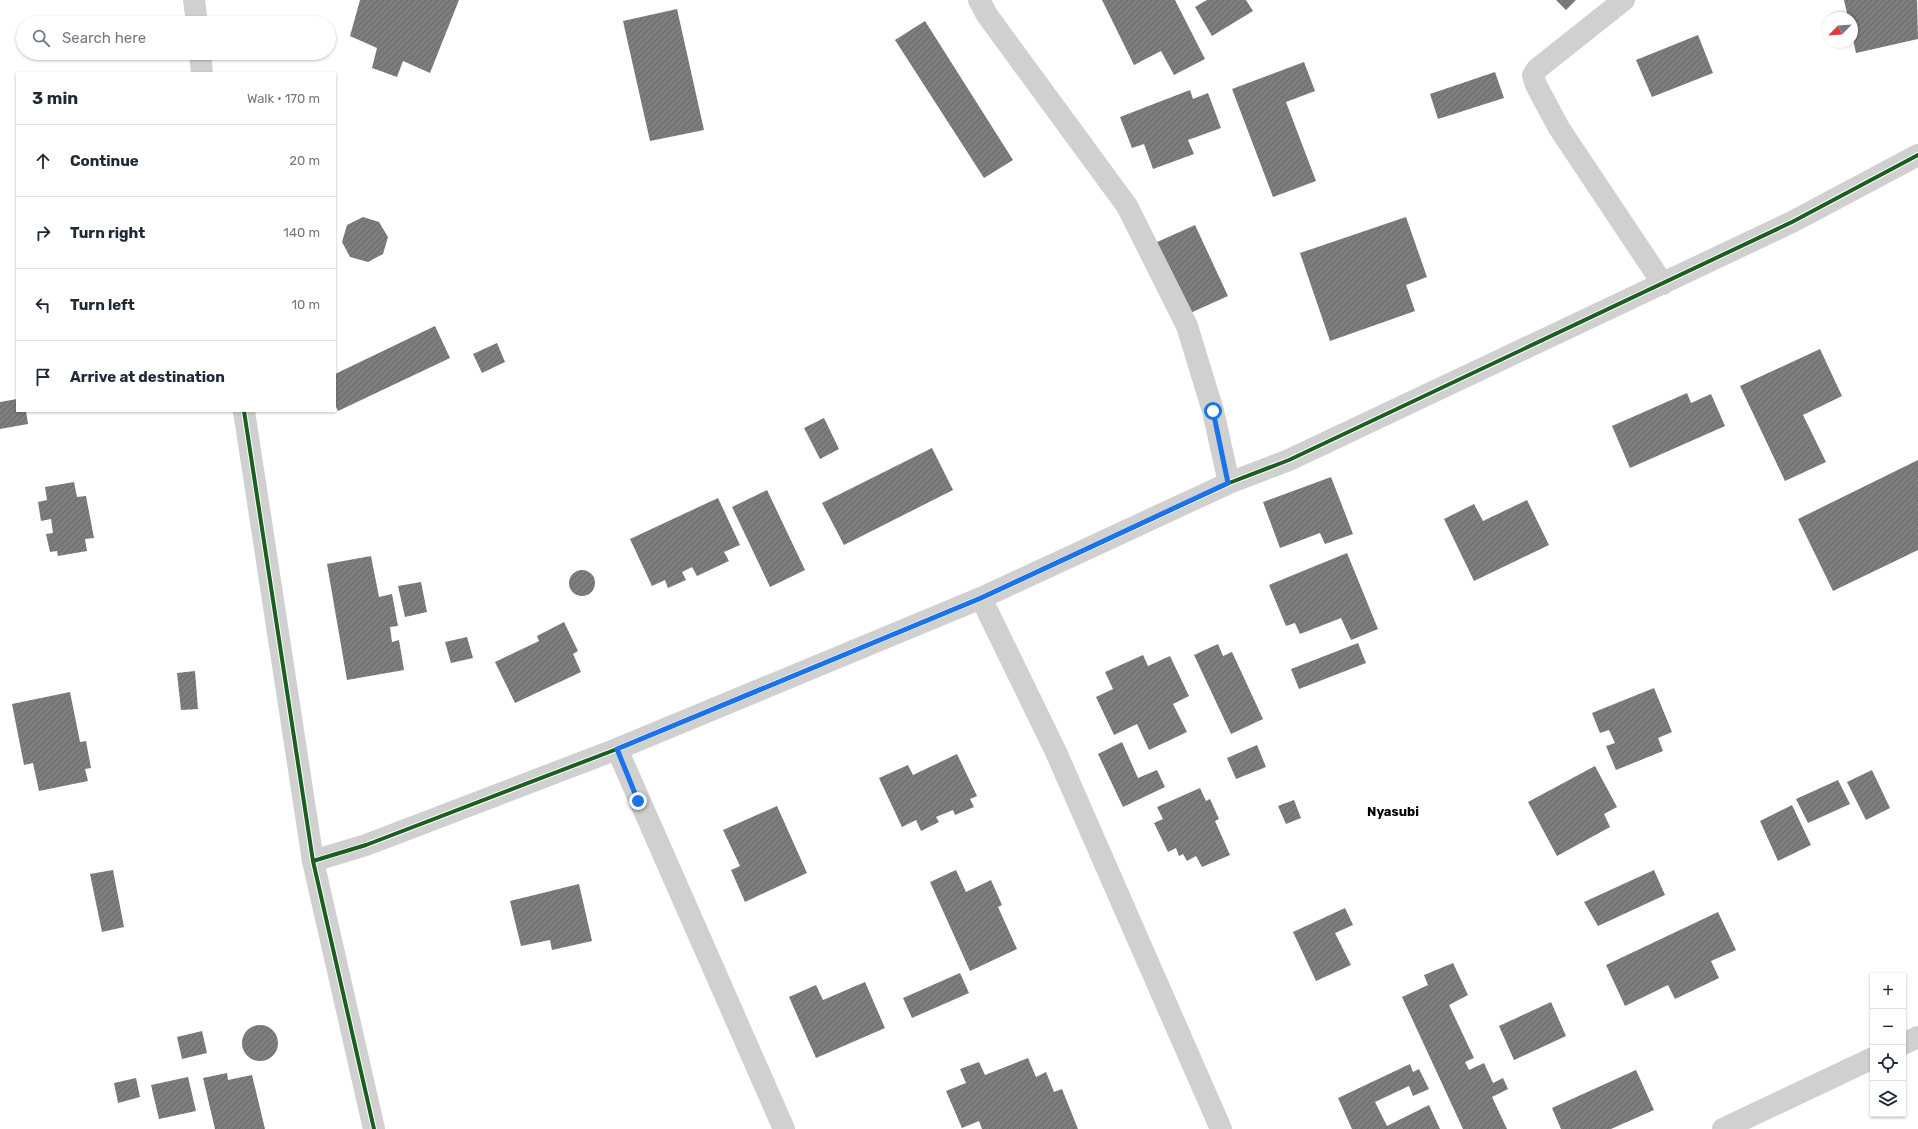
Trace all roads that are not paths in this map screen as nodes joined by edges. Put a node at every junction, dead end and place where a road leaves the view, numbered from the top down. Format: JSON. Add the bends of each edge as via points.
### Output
{"nodes":[{"id":1,"x":194,"y":0,"type":"edge"},
{"id":2,"x":979,"y":0,"type":"edge"},
{"id":3,"x":1624,"y":0,"type":"edge"},
{"id":4,"x":195,"y":16,"type":"edge"},
{"id":5,"x":201,"y":60,"type":"edge"},
{"id":6,"x":202,"y":72,"type":"edge"},
{"id":7,"x":1918,"y":155,"type":"edge"},
{"id":8,"x":1664,"y":284,"type":"junction"},
{"id":9,"x":244,"y":412,"type":"edge"},
{"id":10,"x":1228,"y":483,"type":"junction"},
{"id":11,"x":981,"y":598,"type":"junction"},
{"id":12,"x":617,"y":749,"type":"junction"},
{"id":13,"x":313,"y":861,"type":"junction"},
{"id":14,"x":1918,"y":1036,"type":"edge"},
{"id":15,"x":1906,"y":1042,"type":"edge"},
{"id":16,"x":1870,"y":1059,"type":"edge"},
{"id":17,"x":374,"y":1129,"type":"edge"},
{"id":18,"x":784,"y":1129,"type":"edge"},
{"id":19,"x":1221,"y":1129,"type":"edge"},
{"id":20,"x":1723,"y":1129,"type":"edge"}],
"edges":[{"from":1,"to":4,"type":"street"},
{"from":2,"to":10,"type":"street","via":[[987,15],[1127,206],[1187,326],[1213,411]]},
{"from":3,"to":8,"type":"street","via":[[1537,68],[1533,75],[1559,128]]},
{"from":5,"to":6,"type":"street"},
{"from":7,"to":8,"type":"street","via":[[1792,222]]},
{"from":8,"to":10,"type":"street","via":[[1289,460]]},
{"from":9,"to":13,"type":"street"},
{"from":10,"to":11,"type":"street"},
{"from":11,"to":12,"type":"street"},
{"from":11,"to":19,"type":"street","via":[[1056,752]]},
{"from":12,"to":13,"type":"street","via":[[366,845]]},
{"from":12,"to":18,"type":"street"},
{"from":13,"to":17,"type":"street"},
{"from":14,"to":15,"type":"street"},
{"from":16,"to":20,"type":"street"}]}
